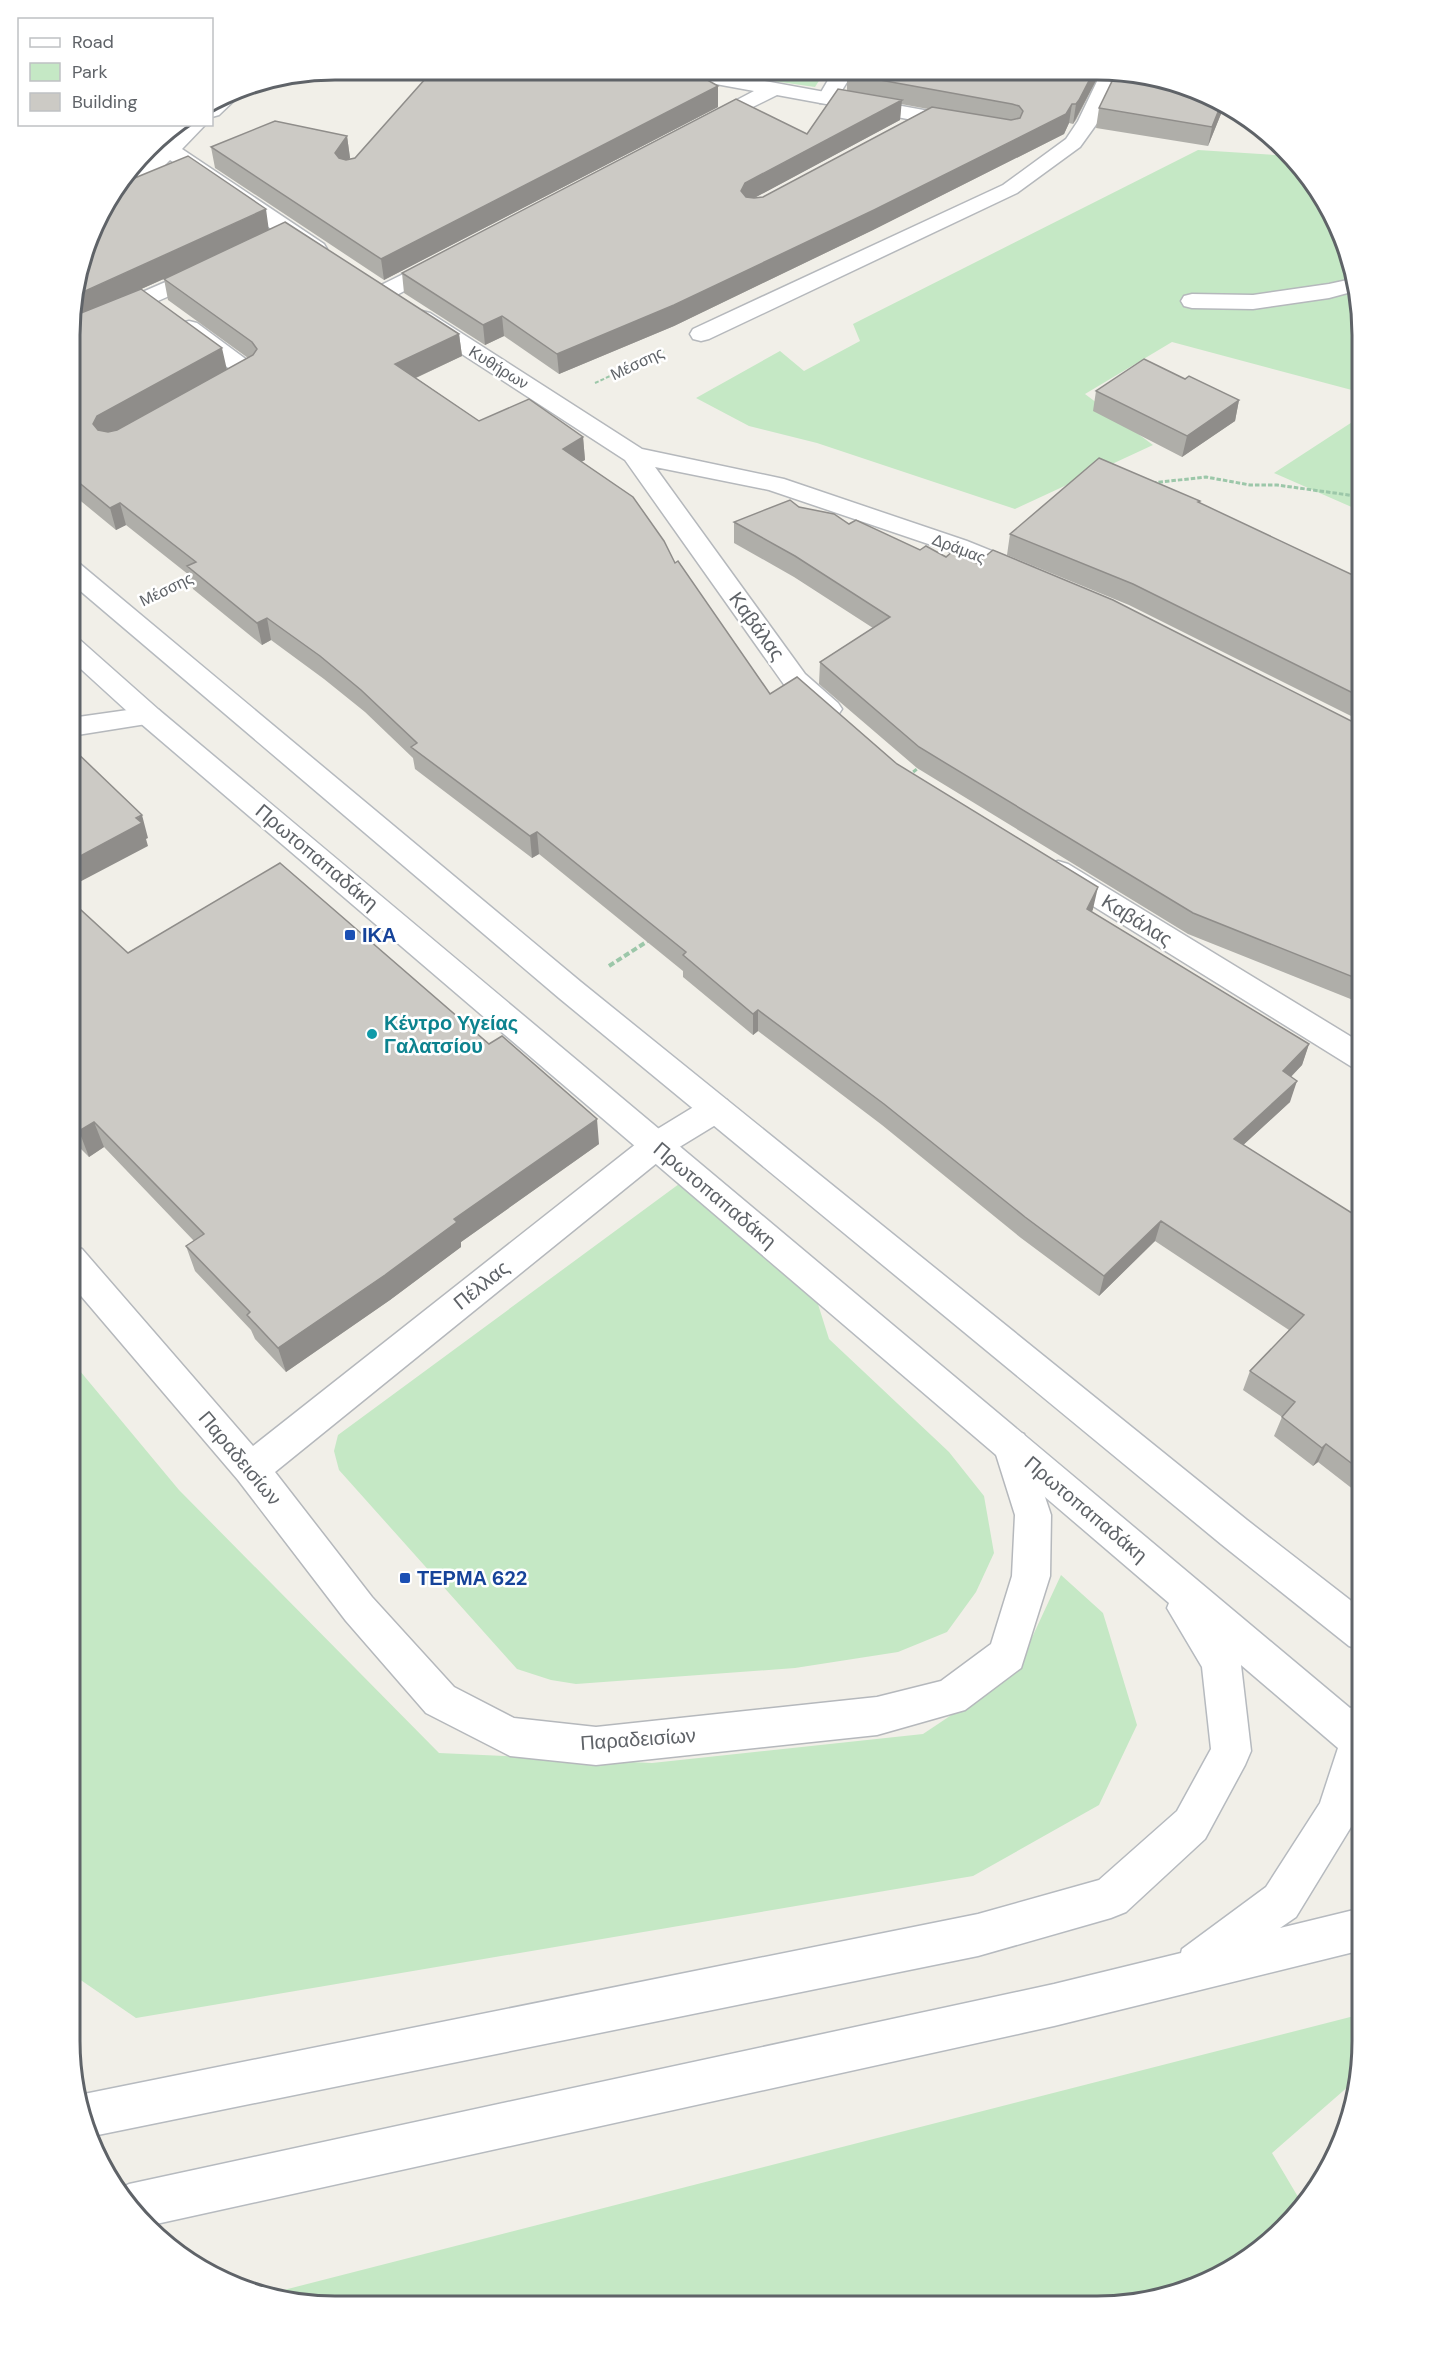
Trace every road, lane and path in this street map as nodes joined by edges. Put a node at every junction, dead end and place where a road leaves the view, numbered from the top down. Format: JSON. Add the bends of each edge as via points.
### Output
{"nodes":[{"id":1,"x":747,"y":80,"type":"edge"},
{"id":2,"x":838,"y":80,"type":"edge"},
{"id":3,"x":1108,"y":80,"type":"edge"},
{"id":4,"x":773,"y":89,"type":"junction"},
{"id":5,"x":827,"y":99,"type":"junction"},
{"id":6,"x":927,"y":117,"type":"junction"},
{"id":7,"x":193,"y":126,"type":"edge"},
{"id":8,"x":978,"y":126,"type":"edge"},
{"id":9,"x":689,"y":133,"type":"edge"},
{"id":10,"x":896,"y":133,"type":"edge"},
{"id":11,"x":162,"y":147,"type":"edge"},
{"id":12,"x":160,"y":148,"type":"edge"},
{"id":13,"x":158,"y":151,"type":"edge"},
{"id":14,"x":129,"y":184,"type":"edge"},
{"id":15,"x":457,"y":255,"type":"edge"},
{"id":16,"x":229,"y":261,"type":"edge"},
{"id":17,"x":336,"y":263,"type":"edge"},
{"id":18,"x":1348,"y":286,"type":"edge"},
{"id":19,"x":1192,"y":301,"type":"dead end"},
{"id":20,"x":163,"y":310,"type":"junction"},
{"id":21,"x":80,"y":330,"type":"edge"},
{"id":22,"x":701,"y":334,"type":"joint"},
{"id":23,"x":195,"y":400,"type":"edge"},
{"id":24,"x":554,"y":402,"type":"junction"},
{"id":25,"x":634,"y":454,"type":"junction"},
{"id":26,"x":1143,"y":484,"type":"edge"},
{"id":27,"x":1352,"y":495,"type":"edge"},
{"id":28,"x":195,"y":575,"type":"edge"},
{"id":29,"x":80,"y":577,"type":"edge"},
{"id":30,"x":1044,"y":582,"type":"edge"},
{"id":31,"x":121,"y":611,"type":"junction"},
{"id":32,"x":80,"y":654,"type":"edge"},
{"id":33,"x":149,"y":716,"type":"junction"},
{"id":34,"x":846,"y":725,"type":"edge"},
{"id":35,"x":80,"y":726,"type":"edge"},
{"id":36,"x":924,"y":763,"type":"edge"},
{"id":37,"x":906,"y":777,"type":"edge"},
{"id":38,"x":1038,"y":859,"type":"edge"},
{"id":39,"x":659,"y":934,"type":"edge"},
{"id":40,"x":570,"y":990,"type":"junction"},
{"id":41,"x":1352,"y":1052,"type":"edge"},
{"id":42,"x":716,"y":1109,"type":"junction"},
{"id":43,"x":657,"y":1145,"type":"junction"},
{"id":44,"x":80,"y":1271,"type":"edge"},
{"id":45,"x":1011,"y":1445,"type":"junction"},
{"id":46,"x":251,"y":1469,"type":"junction"},
{"id":47,"x":1168,"y":1578,"type":"junction"},
{"id":48,"x":1352,"y":1623,"type":"edge"},
{"id":49,"x":1352,"y":1728,"type":"edge"},
{"id":50,"x":1352,"y":1767,"type":"edge"},
{"id":51,"x":1352,"y":1932,"type":"edge"},
{"id":52,"x":1183,"y":1974,"type":"junction"},
{"id":53,"x":90,"y":2115,"type":"edge"},
{"id":54,"x":139,"y":2205,"type":"edge"}],
"edges":[{"from":1,"to":4,"type":"street"},
{"from":2,"to":5,"type":"street"},
{"from":3,"to":22,"type":"street","via":[[1073,143],[1011,189]]},
{"from":4,"to":5,"type":"street"},
{"from":4,"to":9,"type":"street"},
{"from":5,"to":6,"type":"street"},
{"from":6,"to":8,"type":"street"},
{"from":6,"to":10,"type":"street"},
{"from":7,"to":11,"type":"street"},
{"from":12,"to":17,"type":"street","via":[[280,237]]},
{"from":13,"to":14,"type":"street"},
{"from":15,"to":24,"type":"street","name":"Κυθήρων","via":[[374,287]]},
{"from":16,"to":20,"type":"street"},
{"from":18,"to":19,"type":"street","via":[[1252,302]]},
{"from":20,"to":21,"type":"street"},
{"from":20,"to":23,"type":"street","via":[[247,371]]},
{"from":22,"to":24,"type":"path","name":"Μέσσης"},
{"from":24,"to":25,"type":"street","name":"Κυθήρων"},
{"from":25,"to":30,"type":"street","name":"Δράμας","via":[[775,484],[958,546]]},
{"from":25,"to":34,"type":"street","name":"Καβάλας","via":[[795,680]]},
{"from":26,"to":27,"type":"path","via":[[1206,477]]},
{"from":28,"to":31,"type":"path","name":"Μέσσης"},
{"from":29,"to":31,"type":"street"},
{"from":31,"to":40,"type":"street"},
{"from":32,"to":33,"type":"street","name":"Πρωτοπαπαδάκη"},
{"from":33,"to":35,"type":"street"},
{"from":33,"to":43,"type":"street","name":"Πρωτοπαπαδάκη"},
{"from":36,"to":37,"type":"path"},
{"from":38,"to":41,"type":"street","name":"Καβάλας"},
{"from":39,"to":40,"type":"path"},
{"from":40,"to":42,"type":"street"},
{"from":42,"to":43,"type":"street","name":"Πέλλας"},
{"from":42,"to":48,"type":"street","via":[[1234,1532]]},
{"from":43,"to":45,"type":"street","name":"Πρωτοπαπαδάκη"},
{"from":43,"to":46,"type":"street","name":"Πέλλας"},
{"from":44,"to":46,"type":"street","name":"Παραδεισίων"},
{"from":45,"to":46,"type":"street","name":"Παραδεισίων","via":[[1033,1515],[1031,1576],[1007,1655],[951,1697],[877,1716],[596,1746],[510,1737],[441,1700],[359,1609]]},
{"from":45,"to":47,"type":"street","name":"Πρωτοπαπαδάκη"},
{"from":47,"to":49,"type":"street","name":"Πρωτοπαπαδάκη"},
{"from":47,"to":53,"type":"street","via":[[1221,1662],[1231,1751],[1191,1825],[1111,1897],[978,1935]]},
{"from":50,"to":52,"type":"street","via":[[1337,1813],[1281,1902]]},
{"from":51,"to":52,"type":"street"},
{"from":52,"to":54,"type":"street"}]}
